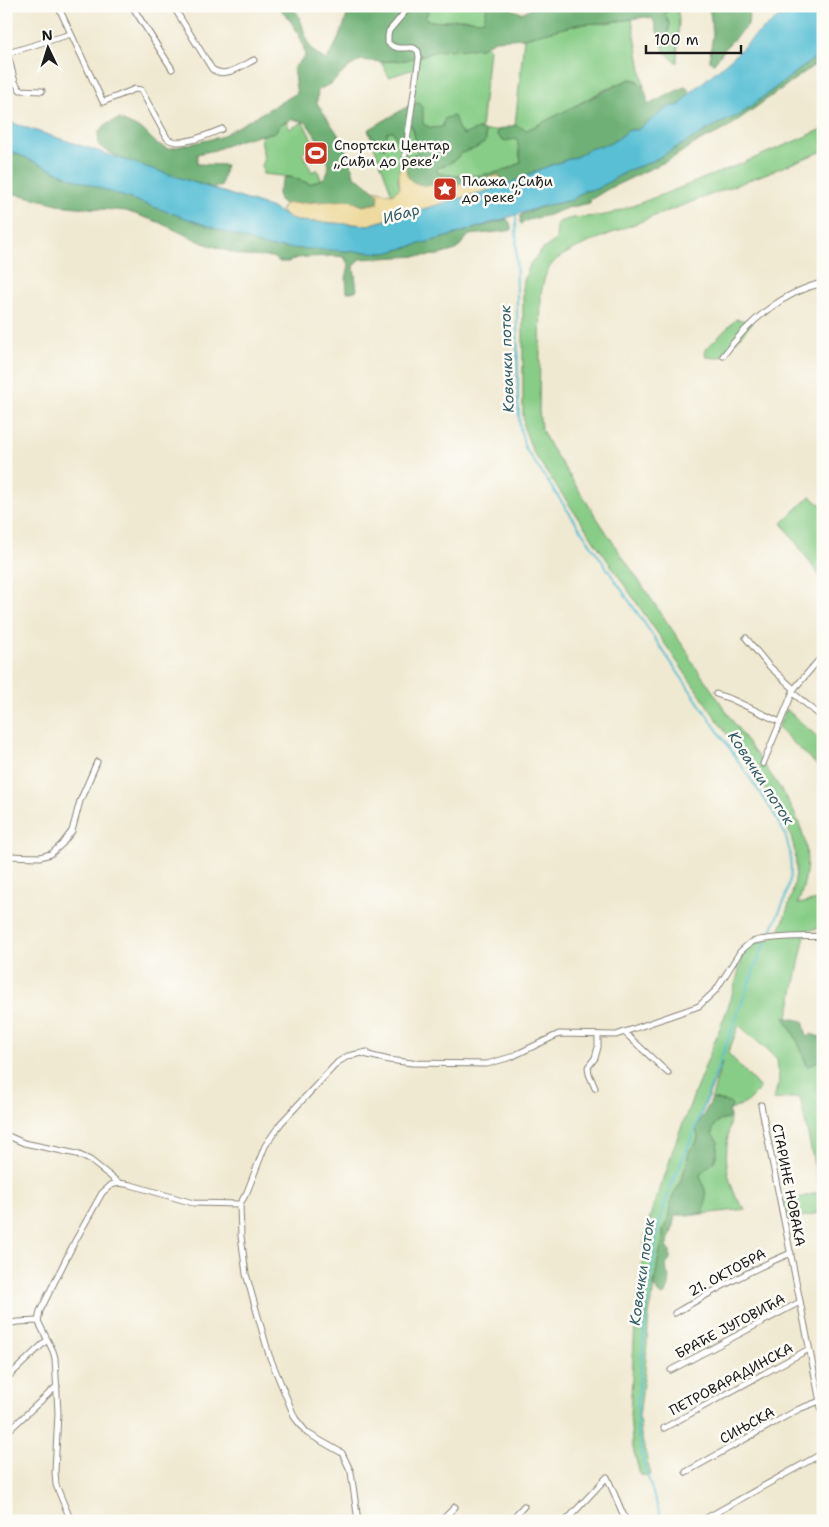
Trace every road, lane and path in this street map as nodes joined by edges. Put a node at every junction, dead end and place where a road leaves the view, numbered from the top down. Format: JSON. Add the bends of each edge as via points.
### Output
{"nodes":[{"id":1,"x":58,"y":6,"type":"edge"},
{"id":2,"x":132,"y":6,"type":"edge"},
{"id":3,"x":173,"y":6,"type":"edge"},
{"id":4,"x":410,"y":6,"type":"edge"},
{"id":5,"x":71,"y":34,"type":"junction"},
{"id":6,"x":7,"y":50,"type":"edge"},
{"id":7,"x":254,"y":60,"type":"dead end"},
{"id":8,"x":172,"y":69,"type":"dead end"},
{"id":9,"x":42,"y":91,"type":"dead end"},
{"id":10,"x":222,"y":128,"type":"dead end"},
{"id":11,"x":405,"y":155,"type":"dead end"},
{"id":12,"x":823,"y":283,"type":"edge"},
{"id":13,"x":723,"y":356,"type":"dead end"},
{"id":14,"x":746,"y":638,"type":"dead end"},
{"id":15,"x":823,"y":655,"type":"edge"},
{"id":16,"x":794,"y":691,"type":"junction"},
{"id":17,"x":716,"y":694,"type":"dead end"},
{"id":18,"x":823,"y":718,"type":"edge"},
{"id":19,"x":780,"y":722,"type":"junction"},
{"id":20,"x":97,"y":762,"type":"dead end"},
{"id":21,"x":763,"y":764,"type":"dead end"},
{"id":22,"x":6,"y":856,"type":"edge"},
{"id":23,"x":823,"y":936,"type":"edge"},
{"id":24,"x":624,"y":1032,"type":"junction"},
{"id":25,"x":598,"y":1035,"type":"junction"},
{"id":26,"x":360,"y":1052,"type":"junction"},
{"id":27,"x":367,"y":1052,"type":"dead end"},
{"id":28,"x":668,"y":1073,"type":"dead end"},
{"id":29,"x":595,"y":1088,"type":"dead end"},
{"id":30,"x":761,"y":1105,"type":"dead end"},
{"id":31,"x":6,"y":1135,"type":"edge"},
{"id":32,"x":119,"y":1183,"type":"junction"},
{"id":33,"x":240,"y":1204,"type":"junction"},
{"id":34,"x":791,"y":1253,"type":"junction"},
{"id":35,"x":800,"y":1302,"type":"junction"},
{"id":36,"x":675,"y":1313,"type":"dead end"},
{"id":37,"x":38,"y":1321,"type":"junction"},
{"id":38,"x":6,"y":1324,"type":"edge"},
{"id":39,"x":47,"y":1340,"type":"junction"},
{"id":40,"x":810,"y":1349,"type":"junction"},
{"id":41,"x":671,"y":1370,"type":"dead end"},
{"id":42,"x":6,"y":1379,"type":"edge"},
{"id":43,"x":57,"y":1386,"type":"junction"},
{"id":44,"x":820,"y":1401,"type":"junction"},
{"id":45,"x":823,"y":1417,"type":"edge"},
{"id":46,"x":664,"y":1428,"type":"dead end"},
{"id":47,"x":6,"y":1433,"type":"edge"},
{"id":48,"x":823,"y":1453,"type":"edge"},
{"id":49,"x":686,"y":1472,"type":"dead end"},
{"id":50,"x":524,"y":1506,"type":"dead end"},
{"id":51,"x":455,"y":1507,"type":"dead end"},
{"id":52,"x":823,"y":1514,"type":"edge"},
{"id":53,"x":71,"y":1521,"type":"edge"},
{"id":54,"x":358,"y":1521,"type":"edge"},
{"id":55,"x":441,"y":1521,"type":"edge"},
{"id":56,"x":510,"y":1521,"type":"edge"},
{"id":57,"x":566,"y":1521,"type":"edge"},
{"id":58,"x":626,"y":1521,"type":"edge"},
{"id":59,"x":701,"y":1521,"type":"edge"},
{"id":60,"x":812,"y":1521,"type":"edge"}],
"edges":[{"from":1,"to":5,"type":"street"},
{"from":2,"to":8,"type":"street"},
{"from":3,"to":7,"type":"street","via":[[216,72],[229,72]]},
{"from":4,"to":11,"type":"street","via":[[388,36],[388,43],[392,46],[414,48],[419,57]]},
{"from":5,"to":6,"type":"street"},
{"from":5,"to":10,"type":"street","via":[[103,102],[135,89],[141,90],[170,142],[193,139]]},
{"from":6,"to":9,"type":"street","via":[[20,90]]},
{"from":12,"to":13,"type":"street","via":[[797,292],[772,307]]},
{"from":14,"to":16,"type":"street"},
{"from":15,"to":16,"type":"street"},
{"from":16,"to":18,"type":"street"},
{"from":16,"to":19,"type":"street"},
{"from":17,"to":19,"type":"street"},
{"from":19,"to":21,"type":"street"},
{"from":20,"to":22,"type":"street","via":[[80,801],[72,831],[62,844],[51,854],[40,857]]},
{"from":23,"to":24,"type":"street","via":[[771,939],[749,944],[740,952],[716,990],[700,1006]]},
{"from":24,"to":25,"type":"street"},
{"from":24,"to":28,"type":"street"},
{"from":25,"to":26,"type":"street","via":[[559,1034],[511,1057],[487,1064],[412,1063]]},
{"from":25,"to":29,"type":"street","via":[[598,1047],[588,1067]]},
{"from":26,"to":27,"type":"street"},
{"from":26,"to":33,"type":"street","via":[[338,1062],[281,1123],[265,1146]]},
{"from":30,"to":34,"type":"street","name":"СТАРИНЕ НОВАКА"},
{"from":31,"to":32,"type":"street","via":[[24,1143],[78,1154]]},
{"from":32,"to":33,"type":"street","via":[[194,1203]]},
{"from":32,"to":37,"type":"street","via":[[102,1193],[74,1243]]},
{"from":33,"to":54,"type":"street","via":[[246,1274],[270,1355],[295,1418],[307,1433],[342,1454],[352,1472]]},
{"from":34,"to":35,"type":"street","name":"СТАРИНЕ НОВАКА"},
{"from":34,"to":36,"type":"street","name":"21. ОКТОБРА","via":[[760,1265]]},
{"from":35,"to":40,"type":"street","name":"СТАРИНЕ НОВАКА"},
{"from":35,"to":41,"type":"street","name":"БРАЋЕ ЈУГОВИЋА"},
{"from":37,"to":38,"type":"street"},
{"from":37,"to":39,"type":"street"},
{"from":39,"to":42,"type":"street"},
{"from":39,"to":43,"type":"street","via":[[55,1358]]},
{"from":40,"to":44,"type":"street","name":"СТАРИНЕ НОВАКА"},
{"from":40,"to":46,"type":"street","name":"ПЕТРОВАРАДИНСКА"},
{"from":43,"to":47,"type":"street"},
{"from":43,"to":53,"type":"street","via":[[56,1485]]},
{"from":44,"to":45,"type":"street","name":"СТАРИНЕ НОВАКА"},
{"from":44,"to":49,"type":"street","name":"СИЊСКА"},
{"from":48,"to":59,"type":"street"},
{"from":50,"to":56,"type":"street"},
{"from":51,"to":55,"type":"street"},
{"from":52,"to":60,"type":"street"},
{"from":57,"to":58,"type":"street","via":[[607,1476]]}]}
